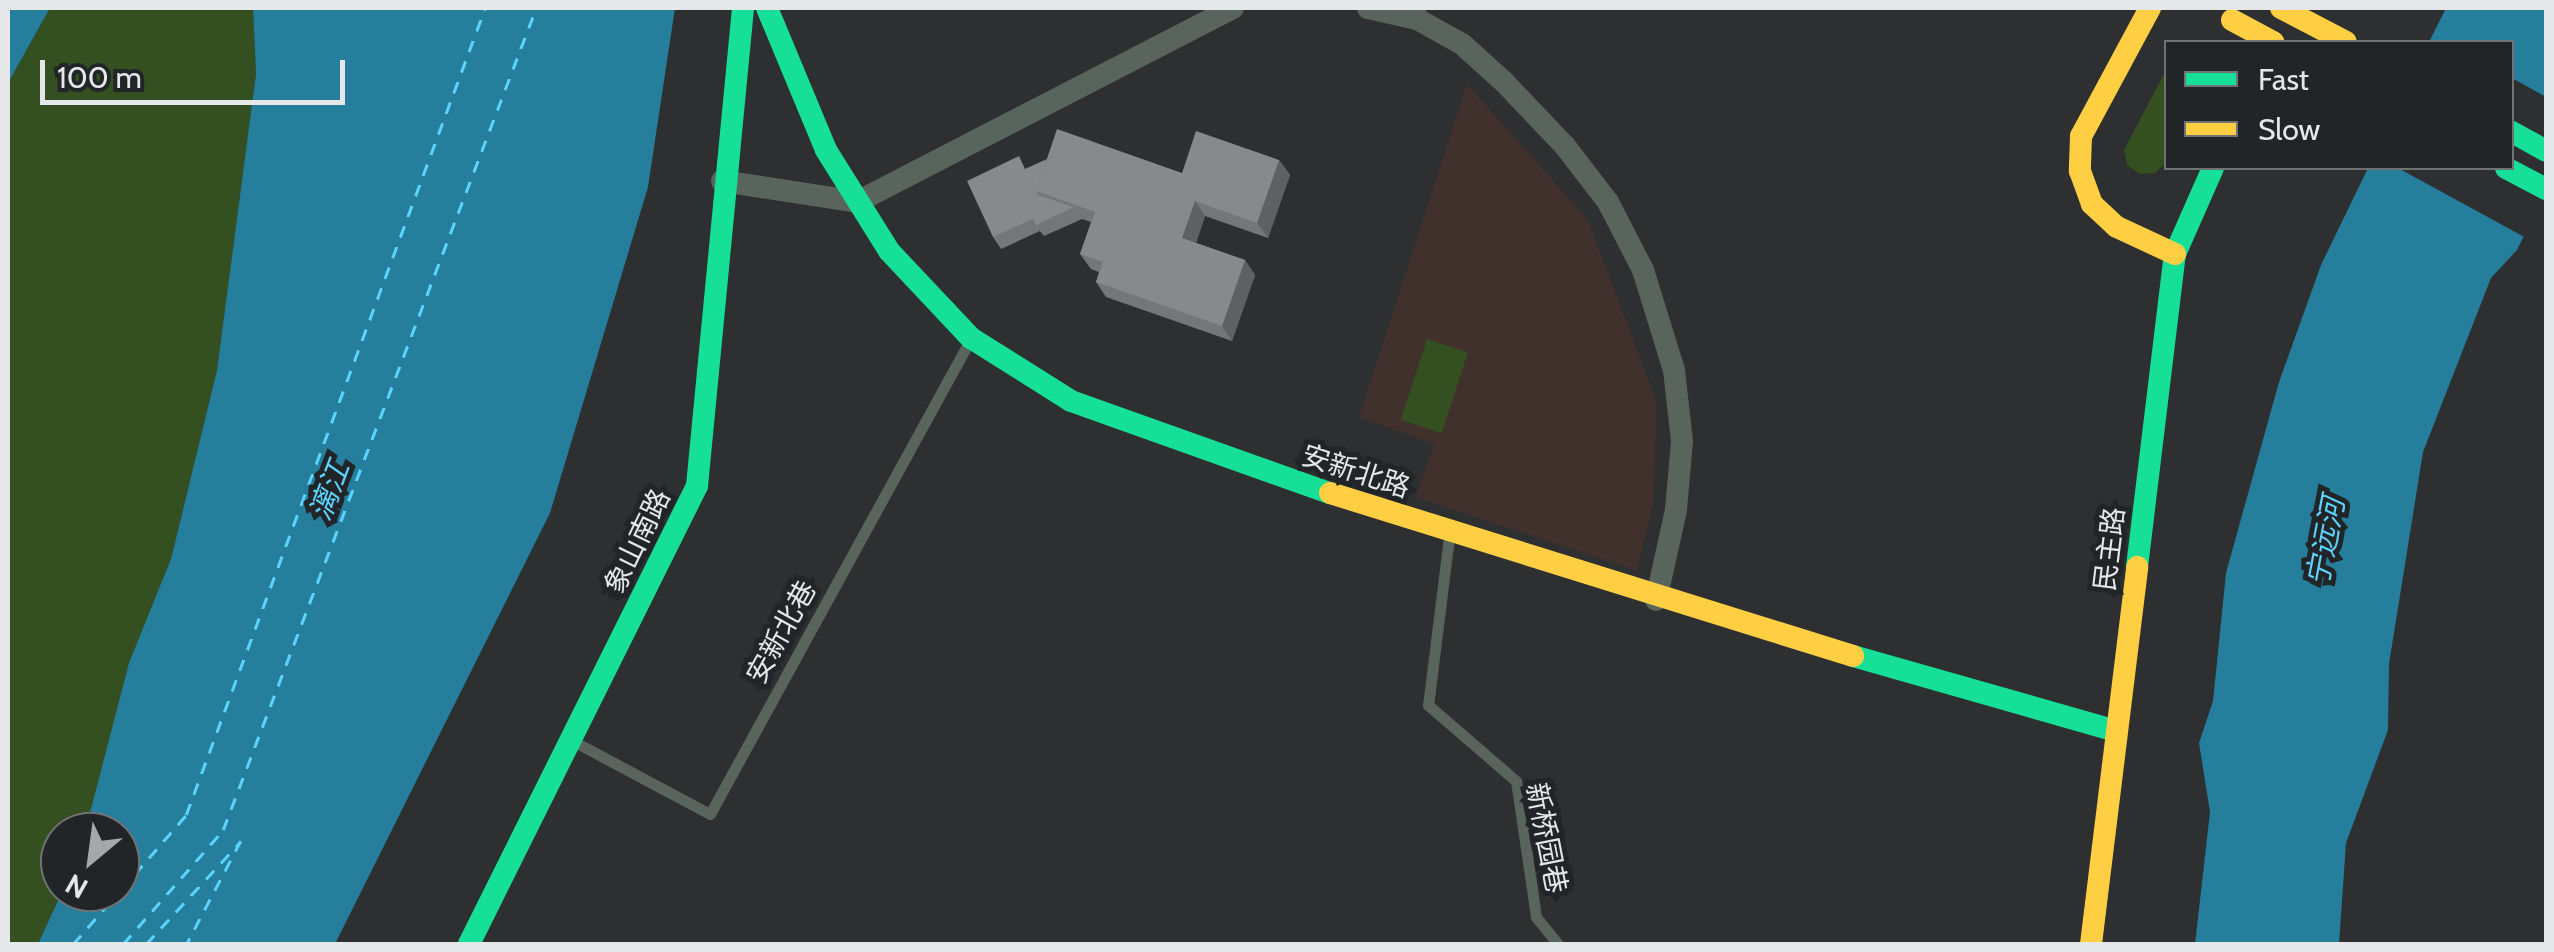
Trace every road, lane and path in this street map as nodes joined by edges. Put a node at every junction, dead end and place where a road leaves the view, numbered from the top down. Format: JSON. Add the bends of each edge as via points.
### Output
{"nodes":[{"id":1,"x":743,"y":8,"type":"edge"},
{"id":2,"x":767,"y":8,"type":"edge"},
{"id":3,"x":1233,"y":8,"type":"edge"},
{"id":4,"x":1368,"y":8,"type":"edge"},
{"id":5,"x":2150,"y":8,"type":"edge"},
{"id":6,"x":2209,"y":8,"type":"edge"},
{"id":7,"x":2281,"y":8,"type":"edge"},
{"id":8,"x":2311,"y":8,"type":"edge"},
{"id":9,"x":1415,"y":13,"type":"edge"},
{"id":10,"x":2263,"y":40,"type":"edge"},
{"id":11,"x":2270,"y":40,"type":"edge"},
{"id":12,"x":2293,"y":40,"type":"edge"},
{"id":13,"x":2342,"y":40,"type":"edge"},
{"id":14,"x":2514,"y":133,"type":"edge"},
{"id":15,"x":2546,"y":150,"type":"edge"},
{"id":16,"x":2211,"y":170,"type":"edge"},
{"id":17,"x":2510,"y":170,"type":"edge"},
{"id":18,"x":722,"y":181,"type":"junction"},
{"id":19,"x":2546,"y":190,"type":"edge"},
{"id":20,"x":857,"y":202,"type":"junction"},
{"id":21,"x":2175,"y":254,"type":"junction"},
{"id":22,"x":971,"y":338,"type":"junction"},
{"id":23,"x":1449,"y":532,"type":"junction"},
{"id":24,"x":1656,"y":600,"type":"junction"},
{"id":25,"x":2117,"y":731,"type":"junction"},
{"id":26,"x":573,"y":741,"type":"junction"},
{"id":27,"x":469,"y":944,"type":"edge"},
{"id":28,"x":1558,"y":944,"type":"edge"},
{"id":29,"x":2092,"y":944,"type":"edge"}],
"edges":[{"from":1,"to":18,"type":"main road","name":"象山南路"},
{"from":2,"to":20,"type":"main road","name":"安新北路","via":[[826,150]]},
{"from":3,"to":20,"type":"street"},
{"from":4,"to":9,"type":"street"},
{"from":5,"to":21,"type":"main road","via":[[2081,136],[2080,172],[2092,204],[2116,228]]},
{"from":6,"to":11,"type":"main road","bridge":true},
{"from":7,"to":10,"type":"main road"},
{"from":7,"to":13,"type":"main road","bridge":true},
{"from":8,"to":12,"type":"main road"},
{"from":9,"to":24,"type":"street","via":[[1462,44],[1565,146],[1608,202],[1643,270],[1674,370],[1682,441],[1676,510]]},
{"from":14,"to":15,"type":"main road"},
{"from":16,"to":21,"type":"main road","name":"民主路"},
{"from":17,"to":19,"type":"main road"},
{"from":18,"to":20,"type":"street"},
{"from":18,"to":26,"type":"main road","name":"象山南路","via":[[697,486]]},
{"from":20,"to":22,"type":"main road","name":"安新北路","via":[[927,297]]},
{"from":21,"to":25,"type":"main road","name":"民主路"},
{"from":22,"to":23,"type":"main road","name":"安新北路","via":[[1020,373],[1120,422]]},
{"from":22,"to":26,"type":"lane","name":"安新北巷","via":[[710,814]]},
{"from":23,"to":24,"type":"main road","name":"安新北路"},
{"from":23,"to":28,"type":"lane","name":"新桥园巷","via":[[1428,705],[1516,781],[1536,917]]},
{"from":24,"to":25,"type":"main road","name":"安新北路"},
{"from":25,"to":29,"type":"main road","name":"民主路"},
{"from":26,"to":27,"type":"main road","name":"象山南路"}]}
